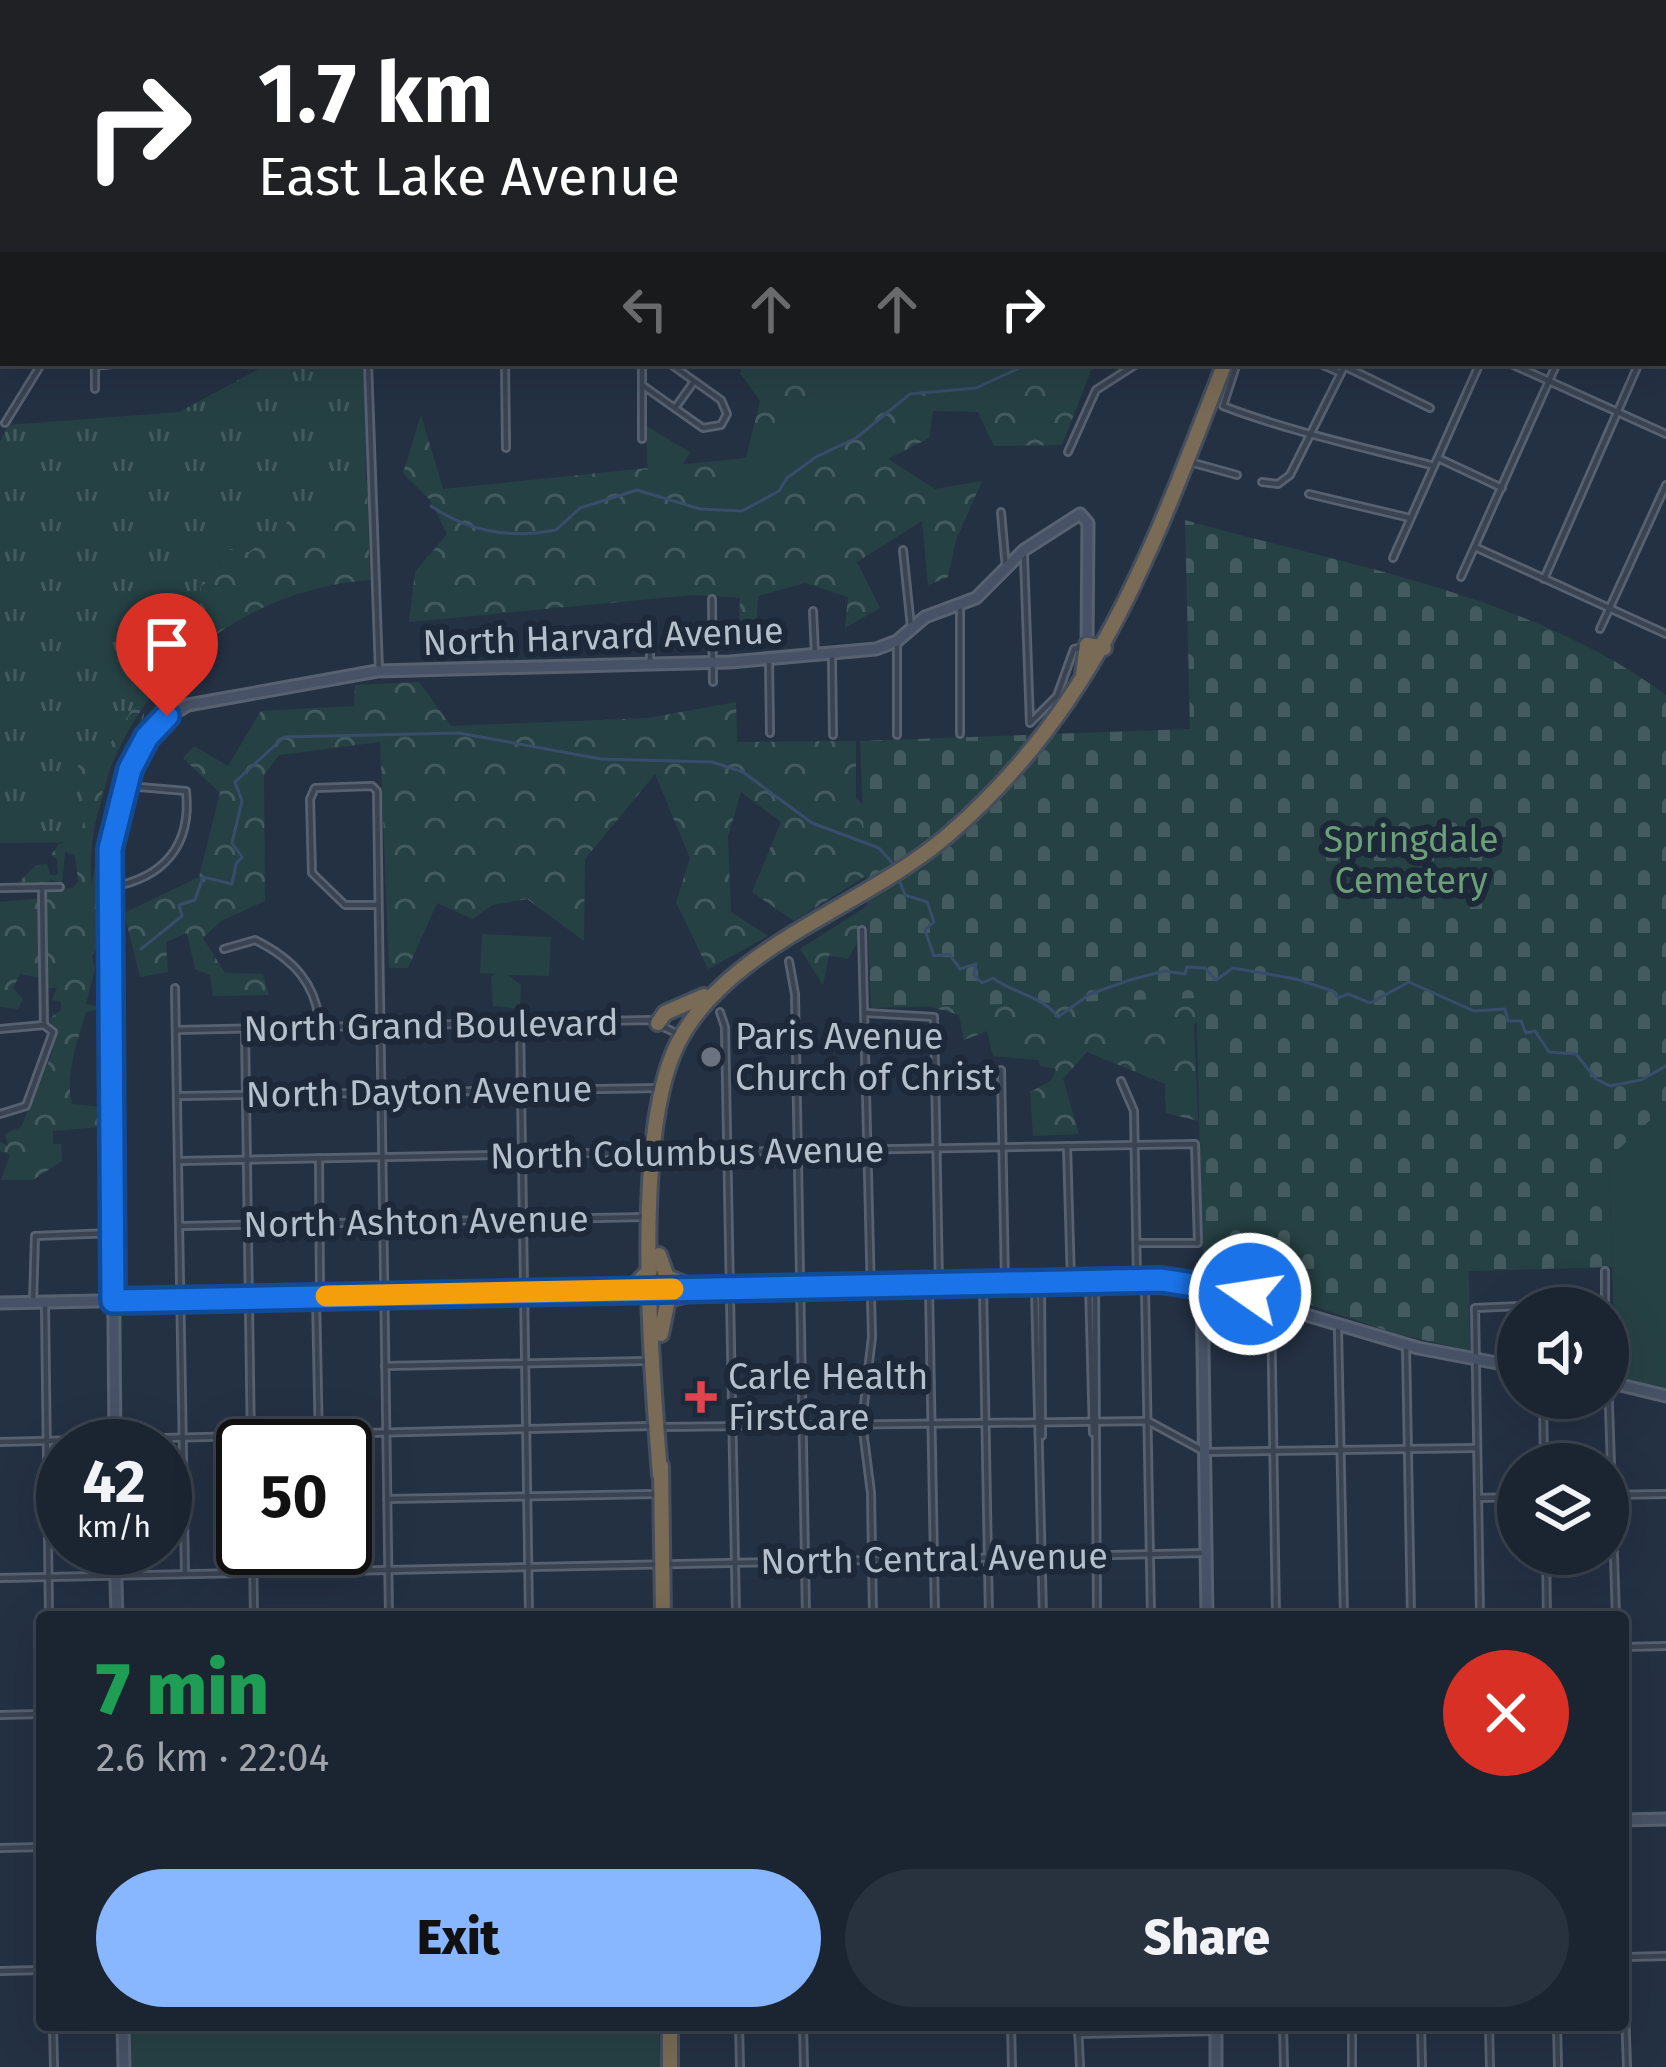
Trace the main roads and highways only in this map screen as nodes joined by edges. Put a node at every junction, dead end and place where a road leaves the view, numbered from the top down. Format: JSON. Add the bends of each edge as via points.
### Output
{"nodes":[{"id":1,"x":1220,"y":366,"type":"edge"},
{"id":2,"x":718,"y":987,"type":"junction"},
{"id":3,"x":658,"y":1023,"type":"road end"},
{"id":4,"x":655,"y":1152,"type":"junction"},
{"id":5,"x":655,"y":1260,"type":"junction"},
{"id":6,"x":630,"y":1290,"type":"road end"},
{"id":7,"x":657,"y":1356,"type":"junction"},
{"id":8,"x":663,"y":1611,"type":"edge"},
{"id":9,"x":670,"y":2031,"type":"edge"},
{"id":10,"x":670,"y":2067,"type":"edge"}],
"edges":[{"from":1,"to":2,"type":"highway","via":[[1141,575],[1093,643],[1065,709],[1005,781],[933,848]]},
{"from":2,"to":3,"type":"highway"},
{"from":2,"to":4,"type":"highway","via":[[682,1035],[661,1088]]},
{"from":4,"to":5,"type":"highway"},
{"from":4,"to":5,"type":"highway"},
{"from":5,"to":6,"type":"highway"},
{"from":5,"to":7,"type":"highway"},
{"from":5,"to":7,"type":"highway","via":[[670,1280],[704,1289],[665,1303]]},
{"from":7,"to":8,"type":"highway"},
{"from":9,"to":10,"type":"highway"}]}
